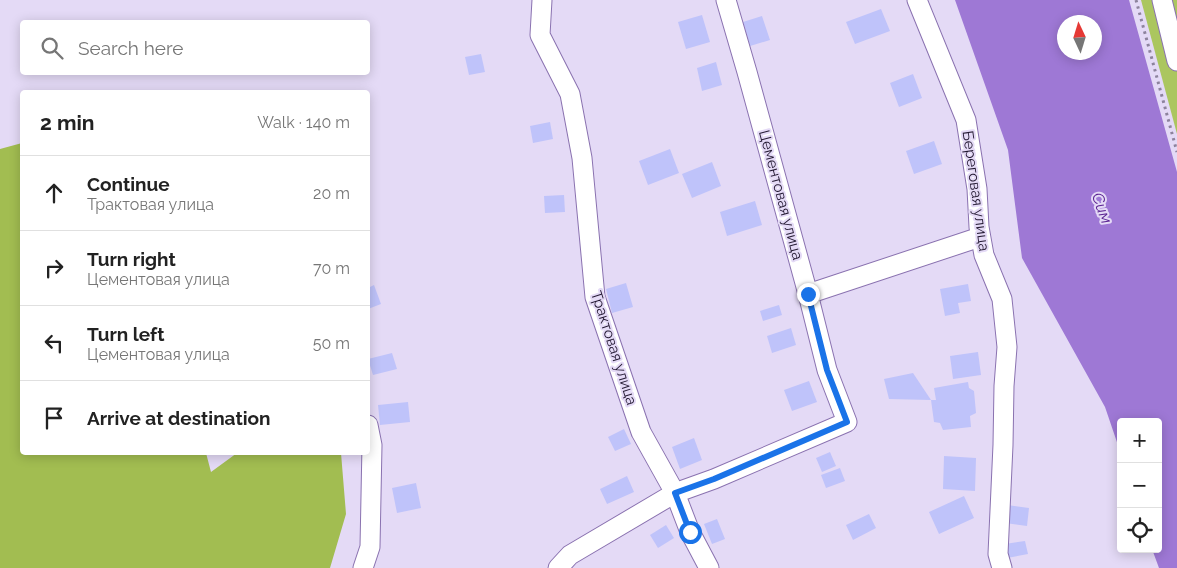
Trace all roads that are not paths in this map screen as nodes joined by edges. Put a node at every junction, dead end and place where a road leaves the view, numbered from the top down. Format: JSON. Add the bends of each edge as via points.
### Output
{"nodes":[{"id":1,"x":542,"y":0,"type":"edge"},
{"id":2,"x":726,"y":0,"type":"edge"},
{"id":3,"x":917,"y":0,"type":"edge"},
{"id":4,"x":1162,"y":0,"type":"edge"},
{"id":5,"x":1177,"y":61,"type":"edge"},
{"id":6,"x":980,"y":237,"type":"junction"},
{"id":7,"x":808,"y":294,"type":"junction"},
{"id":8,"x":370,"y":434,"type":"edge"},
{"id":9,"x":675,"y":493,"type":"junction"},
{"id":10,"x":362,"y":568,"type":"edge"},
{"id":11,"x":558,"y":568,"type":"edge"},
{"id":12,"x":709,"y":568,"type":"edge"},
{"id":13,"x":1002,"y":568,"type":"edge"}],
"edges":[{"from":1,"to":9,"type":"street","name":"Трактовая улица","via":[[540,35],[570,94],[582,158],[595,297],[641,432]]},
{"from":2,"to":7,"type":"street","name":"Цементовая улица"},
{"from":3,"to":6,"type":"street","name":"Береговая улица","via":[[966,120],[977,190]]},
{"from":4,"to":5,"type":"street"},
{"from":6,"to":7,"type":"street"},
{"from":6,"to":13,"type":"street","name":"Береговая улица","via":[[1002,299],[1007,347],[998,554]]},
{"from":7,"to":9,"type":"street","name":"Цементовая улица","via":[[827,370],[847,422]]},
{"from":8,"to":10,"type":"street","via":[[370,547]]},
{"from":9,"to":11,"type":"street","name":"Цементовая улица","via":[[570,555]]},
{"from":9,"to":12,"type":"street","name":"Трактовая улица"}]}
